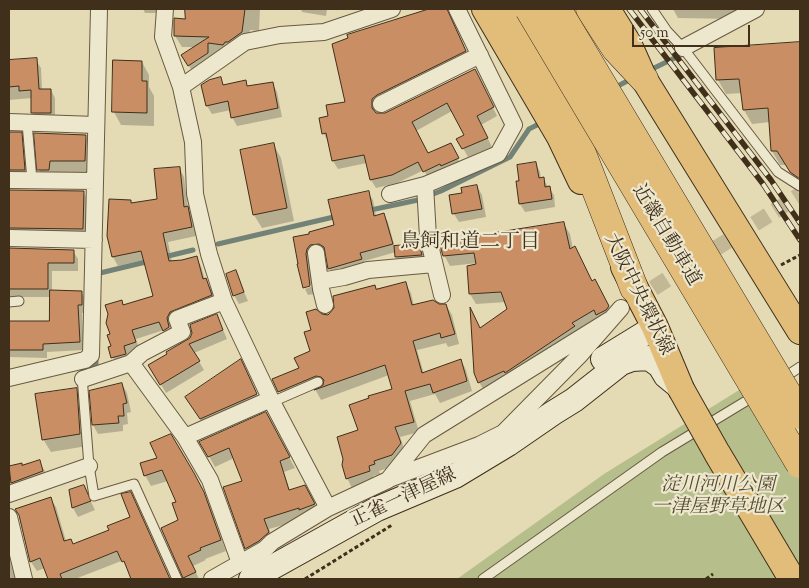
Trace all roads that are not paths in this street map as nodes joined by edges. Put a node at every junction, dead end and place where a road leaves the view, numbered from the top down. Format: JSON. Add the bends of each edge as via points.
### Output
{"nodes":[{"id":1,"x":99,"y":9,"type":"edge"},
{"id":2,"x":165,"y":9,"type":"edge"},
{"id":3,"x":392,"y":9,"type":"edge"},
{"id":4,"x":457,"y":9,"type":"edge"},
{"id":5,"x":486,"y":9,"type":"edge"},
{"id":6,"x":506,"y":9,"type":"edge"},
{"id":7,"x":529,"y":9,"type":"edge"},
{"id":8,"x":557,"y":9,"type":"edge"},
{"id":9,"x":590,"y":9,"type":"edge"},
{"id":10,"x":607,"y":9,"type":"edge"},
{"id":11,"x":652,"y":9,"type":"edge"},
{"id":12,"x":756,"y":9,"type":"edge"},
{"id":13,"x":680,"y":44,"type":"junction"},
{"id":14,"x":480,"y":55,"type":"junction"},
{"id":15,"x":644,"y":79,"type":"junction"},
{"id":16,"x":181,"y":87,"type":"junction"},
{"id":17,"x":381,"y":104,"type":"dead end"},
{"id":18,"x":9,"y":122,"type":"edge"},
{"id":19,"x":27,"y":123,"type":"junction"},
{"id":20,"x":96,"y":125,"type":"junction"},
{"id":21,"x":9,"y":180,"type":"edge"},
{"id":22,"x":32,"y":180,"type":"junction"},
{"id":23,"x":95,"y":181,"type":"junction"},
{"id":24,"x":425,"y":185,"type":"junction"},
{"id":25,"x":800,"y":186,"type":"edge"},
{"id":26,"x":390,"y":194,"type":"dead end"},
{"id":27,"x":9,"y":238,"type":"edge"},
{"id":28,"x":94,"y":240,"type":"junction"},
{"id":29,"x":316,"y":252,"type":"dead end"},
{"id":30,"x":434,"y":264,"type":"junction"},
{"id":31,"x":321,"y":281,"type":"junction"},
{"id":32,"x":442,"y":295,"type":"dead end"},
{"id":33,"x":19,"y":301,"type":"dead end"},
{"id":34,"x":224,"y":301,"type":"junction"},
{"id":35,"x":9,"y":302,"type":"edge"},
{"id":36,"x":325,"y":305,"type":"dead end"},
{"id":37,"x":622,"y":305,"type":"junction"},
{"id":38,"x":800,"y":331,"type":"edge"},
{"id":39,"x":656,"y":344,"type":"junction"},
{"id":40,"x":81,"y":361,"type":"junction"},
{"id":41,"x":131,"y":364,"type":"junction"},
{"id":42,"x":800,"y":367,"type":"edge"},
{"id":43,"x":9,"y":378,"type":"edge"},
{"id":44,"x":83,"y":379,"type":"junction"},
{"id":45,"x":318,"y":382,"type":"dead end"},
{"id":46,"x":271,"y":401,"type":"junction"},
{"id":47,"x":553,"y":413,"type":"junction"},
{"id":48,"x":800,"y":415,"type":"edge"},
{"id":49,"x":184,"y":437,"type":"junction"},
{"id":50,"x":800,"y":464,"type":"edge"},
{"id":51,"x":89,"y":466,"type":"junction"},
{"id":52,"x":388,"y":480,"type":"junction"},
{"id":53,"x":9,"y":494,"type":"edge"},
{"id":54,"x":328,"y":508,"type":"junction"},
{"id":55,"x":9,"y":517,"type":"edge"},
{"id":56,"x":245,"y":571,"type":"edge"},
{"id":57,"x":24,"y":579,"type":"edge"},
{"id":58,"x":177,"y":579,"type":"edge"},
{"id":59,"x":212,"y":579,"type":"edge"},
{"id":60,"x":483,"y":579,"type":"edge"},
{"id":61,"x":792,"y":579,"type":"edge"}],
"edges":[{"from":1,"to":20,"type":"street"},
{"from":2,"to":16,"type":"street","via":[[163,37]]},
{"from":3,"to":16,"type":"street","via":[[324,32],[280,35],[245,42]]},
{"from":4,"to":14,"type":"street"},
{"from":5,"to":37,"type":"main road","name":"大阪中央環状線","via":[[560,137]]},
{"from":6,"to":37,"type":"highway","via":[[576,138]]},
{"from":7,"to":50,"type":"highway","name":"近畿自動車道","bridge":true},
{"from":8,"to":48,"type":"highway","name":"近畿自動車道","bridge":true},
{"from":9,"to":15,"type":"highway","via":[[616,49]]},
{"from":10,"to":15,"type":"main road"},
{"from":11,"to":13,"type":"lane"},
{"from":12,"to":13,"type":"street"},
{"from":13,"to":25,"type":"lane","via":[[778,172]]},
{"from":14,"to":17,"type":"street"},
{"from":14,"to":24,"type":"street","via":[[514,125],[498,154]]},
{"from":15,"to":38,"type":"main road","via":[[776,280]]},
{"from":16,"to":34,"type":"street","via":[[193,142],[195,194],[208,254]]},
{"from":18,"to":19,"type":"street"},
{"from":19,"to":20,"type":"street"},
{"from":19,"to":22,"type":"lane"},
{"from":20,"to":23,"type":"street"},
{"from":21,"to":22,"type":"street"},
{"from":22,"to":23,"type":"street"},
{"from":23,"to":28,"type":"street"},
{"from":24,"to":26,"type":"street"},
{"from":24,"to":30,"type":"street","via":[[428,237]]},
{"from":27,"to":28,"type":"street"},
{"from":28,"to":40,"type":"street","via":[[91,355]]},
{"from":29,"to":31,"type":"street"},
{"from":30,"to":31,"type":"street","via":[[368,270]]},
{"from":30,"to":32,"type":"street"},
{"from":31,"to":36,"type":"street"},
{"from":33,"to":35,"type":"lane"},
{"from":34,"to":41,"type":"street","via":[[177,319],[182,332],[142,353]]},
{"from":34,"to":46,"type":"street"},
{"from":37,"to":39,"type":"main road","name":"大阪中央環状線"},
{"from":37,"to":52,"type":"street","via":[[424,435]]},
{"from":37,"to":52,"type":"street","via":[[579,356],[503,432],[479,445]]},
{"from":39,"to":47,"type":"main road","name":"正雀一津屋線","via":[[620,364]]},
{"from":39,"to":47,"type":"main road","name":"正雀一津屋線","via":[[610,354],[592,368]]},
{"from":39,"to":61,"type":"main road","name":"大阪中央環状線","bridge":true},
{"from":40,"to":43,"type":"street"},
{"from":40,"to":44,"type":"lane"},
{"from":41,"to":44,"type":"street"},
{"from":41,"to":49,"type":"street"},
{"from":42,"to":60,"type":"lane","via":[[662,452]]},
{"from":44,"to":51,"type":"lane"},
{"from":45,"to":46,"type":"lane"},
{"from":46,"to":49,"type":"street"},
{"from":46,"to":54,"type":"street"},
{"from":47,"to":56,"type":"main road","name":"正雀一津屋線","via":[[455,476]]},
{"from":49,"to":56,"type":"street","via":[[210,480]]},
{"from":51,"to":53,"type":"street"},
{"from":51,"to":58,"type":"lane","via":[[94,496],[134,484]]},
{"from":52,"to":54,"type":"street"},
{"from":54,"to":56,"type":"street"},
{"from":55,"to":57,"type":"street"},
{"from":56,"to":59,"type":"street"}]}
